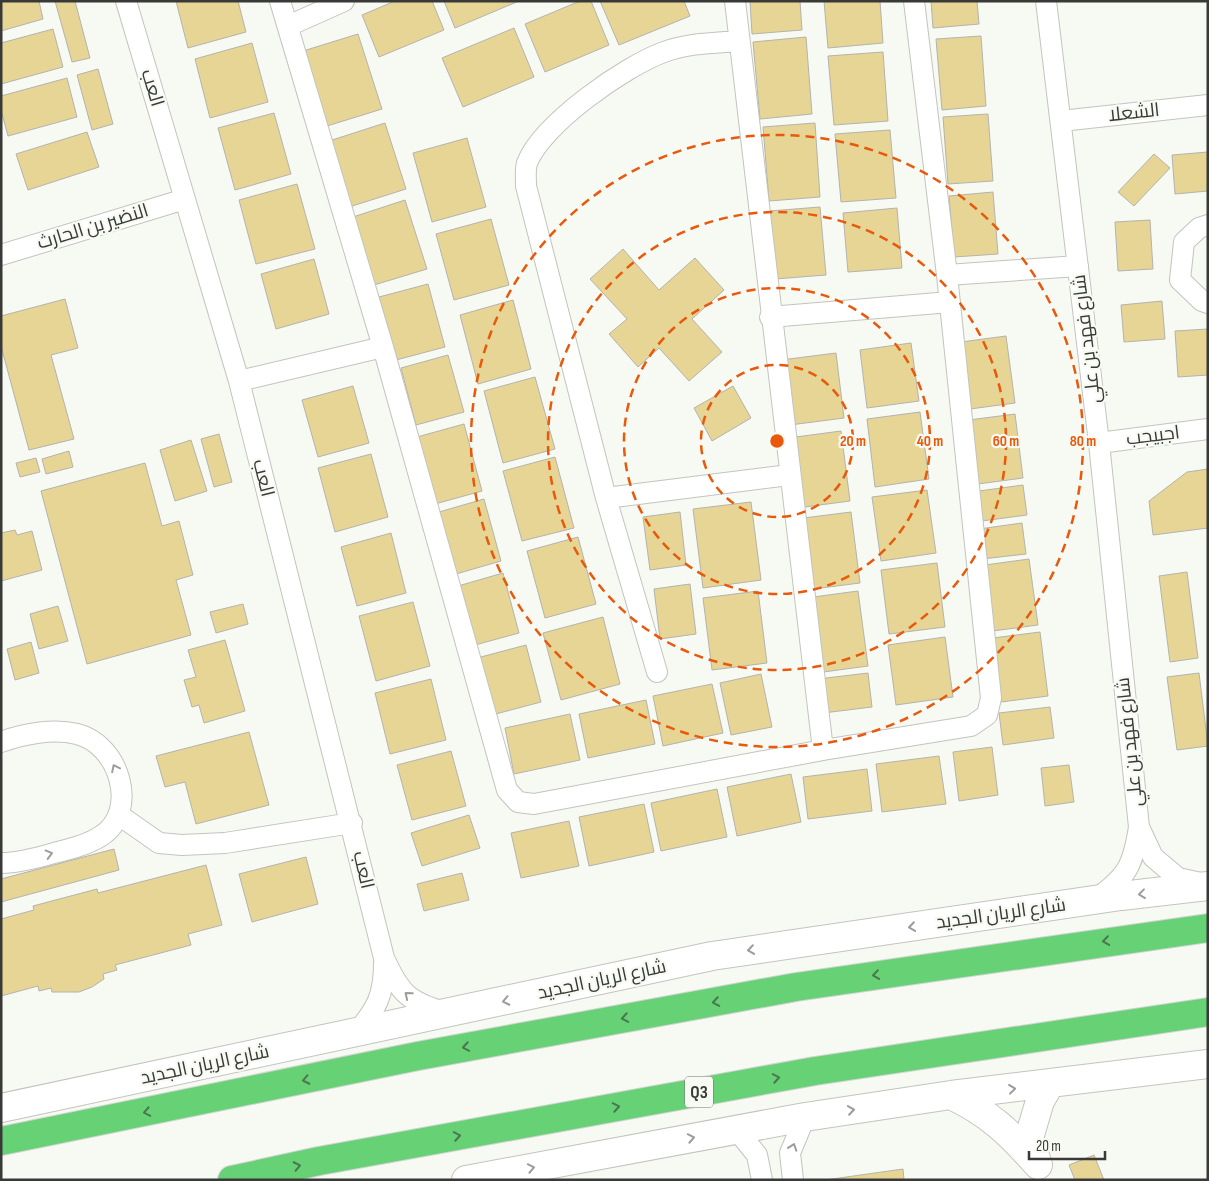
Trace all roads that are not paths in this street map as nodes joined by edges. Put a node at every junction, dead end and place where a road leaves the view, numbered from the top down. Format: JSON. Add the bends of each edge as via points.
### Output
{"nodes":[{"id":1,"x":126,"y":1,"type":"edge"},
{"id":2,"x":280,"y":1,"type":"edge"},
{"id":3,"x":344,"y":1,"type":"edge"},
{"id":4,"x":735,"y":1,"type":"edge"},
{"id":5,"x":914,"y":1,"type":"edge"},
{"id":6,"x":1046,"y":1,"type":"edge"},
{"id":7,"x":288,"y":26,"type":"junction"},
{"id":8,"x":739,"y":41,"type":"junction"},
{"id":9,"x":1208,"y":106,"type":"edge"},
{"id":10,"x":1060,"y":121,"type":"junction"},
{"id":11,"x":185,"y":199,"type":"junction"},
{"id":12,"x":1208,"y":225,"type":"edge"},
{"id":13,"x":1,"y":255,"type":"edge"},
{"id":14,"x":1078,"y":266,"type":"junction"},
{"id":15,"x":947,"y":275,"type":"junction"},
{"id":16,"x":950,"y":302,"type":"junction"},
{"id":17,"x":1208,"y":303,"type":"edge"},
{"id":18,"x":770,"y":317,"type":"junction"},
{"id":19,"x":383,"y":347,"type":"junction"},
{"id":20,"x":239,"y":381,"type":"junction"},
{"id":21,"x":1208,"y":430,"type":"edge"},
{"id":22,"x":1099,"y":443,"type":"junction"},
{"id":23,"x":790,"y":475,"type":"junction"},
{"id":24,"x":606,"y":498,"type":"junction"},
{"id":25,"x":657,"y":672,"type":"dead end"},
{"id":26,"x":1,"y":742,"type":"edge"},
{"id":27,"x":822,"y":750,"type":"junction"},
{"id":28,"x":119,"y":815,"type":"junction"},
{"id":29,"x":352,"y":823,"type":"junction"},
{"id":30,"x":1139,"y":827,"type":"junction"},
{"id":31,"x":1,"y":863,"type":"edge"},
{"id":32,"x":1208,"y":885,"type":"edge"},
{"id":33,"x":1094,"y":900,"type":"junction"},
{"id":34,"x":1208,"y":928,"type":"edge"},
{"id":35,"x":384,"y":958,"type":"junction"},
{"id":36,"x":1208,"y":1012,"type":"edge"},
{"id":37,"x":449,"y":1013,"type":"junction"},
{"id":38,"x":357,"y":1032,"type":"junction"},
{"id":39,"x":1208,"y":1064,"type":"edge"},
{"id":40,"x":1050,"y":1084,"type":"junction"},
{"id":41,"x":951,"y":1096,"type":"junction"},
{"id":42,"x":1,"y":1108,"type":"edge"},
{"id":43,"x":805,"y":1117,"type":"junction"},
{"id":44,"x":736,"y":1129,"type":"junction"},
{"id":45,"x":1,"y":1141,"type":"edge"},
{"id":46,"x":1041,"y":1172,"type":"edge"},
{"id":47,"x":232,"y":1180,"type":"edge"},
{"id":48,"x":466,"y":1180,"type":"edge"},
{"id":49,"x":762,"y":1180,"type":"edge"},
{"id":50,"x":793,"y":1180,"type":"edge"}],
"edges":[{"from":1,"to":11,"type":"street","name":"العب"},
{"from":2,"to":7,"type":"street"},
{"from":3,"to":7,"type":"street"},
{"from":4,"to":8,"type":"street"},
{"from":5,"to":15,"type":"street"},
{"from":6,"to":10,"type":"street","name":"شارع فهد بن علي"},
{"from":7,"to":19,"type":"street"},
{"from":8,"to":18,"type":"street"},
{"from":8,"to":24,"type":"street","via":[[696,44],[664,52],[632,67],[581,102],[539,143],[526,164],[526,186]]},
{"from":9,"to":10,"type":"street","name":"الشعلا"},
{"from":10,"to":14,"type":"street","name":"شارع فهد بن علي"},
{"from":11,"to":13,"type":"street","name":"النضير بن الحارث"},
{"from":11,"to":20,"type":"street","name":"العب"},
{"from":12,"to":17,"type":"street","via":[[1184,242],[1180,280]]},
{"from":14,"to":15,"type":"street"},
{"from":14,"to":22,"type":"street","name":"شارع فهد بن علي"},
{"from":15,"to":16,"type":"street"},
{"from":16,"to":18,"type":"street"},
{"from":16,"to":27,"type":"street","via":[[991,698],[987,715],[970,726]]},
{"from":18,"to":23,"type":"street"},
{"from":19,"to":20,"type":"street"},
{"from":19,"to":27,"type":"street","via":[[507,790],[518,802],[534,804]]},
{"from":20,"to":29,"type":"street","name":"العب"},
{"from":21,"to":22,"type":"street","name":"اجبيجب"},
{"from":22,"to":30,"type":"street","name":"شارع فهد بن علي"},
{"from":23,"to":24,"type":"street"},
{"from":23,"to":27,"type":"street"},
{"from":24,"to":25,"type":"street"},
{"from":28,"to":26,"type":"street","one_way":true,"via":[[122,787],[115,764],[95,743],[77,734],[47,732]]},
{"from":28,"to":29,"type":"street","via":[[159,843],[182,845],[225,843]]},
{"from":31,"to":28,"type":"street","one_way":true,"via":[[32,859],[80,846],[102,836]]},
{"from":29,"to":35,"type":"street","name":"العب"},
{"from":30,"to":32,"type":"street","name":"شارع فهد بن علي","via":[[1152,857],[1178,878]]},
{"from":30,"to":33,"type":"street","name":"شارع فهد بن علي","via":[[1134,857],[1118,882]]},
{"from":32,"to":33,"type":"street","name":"شارع الريان الجديد","one_way":true},
{"from":33,"to":37,"type":"street","name":"شارع الريان الجديد","one_way":true,"via":[[712,956]]},
{"from":34,"to":45,"type":"highway","name":"شارع الريان الجديد","one_way":true,"via":[[786,989],[418,1056]]},
{"from":37,"to":35,"type":"street","name":"العب","one_way":true,"via":[[420,1005],[397,986]]},
{"from":35,"to":38,"type":"street","name":"العب","via":[[384,985],[375,1011]]},
{"from":47,"to":36,"type":"highway","number":"Q3","one_way":true,"via":[[329,1159],[815,1071]]},
{"from":37,"to":38,"type":"street","name":"شارع الريان الجديد"},
{"from":38,"to":42,"type":"street","name":"شارع الريان الجديد"},
{"from":39,"to":40,"type":"street"},
{"from":41,"to":40,"type":"street","one_way":true},
{"from":40,"to":46,"type":"street","via":[[1040,1101],[1029,1138]]},
{"from":43,"to":41,"type":"street","one_way":true},
{"from":41,"to":46,"type":"street","via":[[976,1107],[996,1121]]},
{"from":43,"to":44,"type":"street"},
{"from":50,"to":43,"type":"street","one_way":true,"via":[[790,1153]]},
{"from":48,"to":44,"type":"street","one_way":true},
{"from":44,"to":49,"type":"street","via":[[757,1155]]}]}
